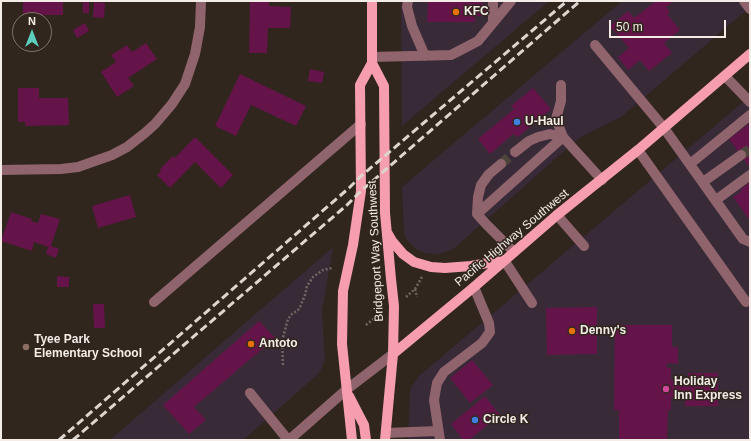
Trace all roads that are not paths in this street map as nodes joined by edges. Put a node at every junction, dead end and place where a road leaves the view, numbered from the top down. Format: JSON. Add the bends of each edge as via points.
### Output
{"nodes":[{"id":1,"x":201,"y":1,"type":"edge"},
{"id":2,"x":372,"y":1,"type":"edge"},
{"id":3,"x":408,"y":1,"type":"edge"},
{"id":4,"x":493,"y":1,"type":"edge"},
{"id":5,"x":510,"y":1,"type":"edge"},
{"id":6,"x":744,"y":1,"type":"edge"},
{"id":7,"x":750,"y":9,"type":"edge"},
{"id":8,"x":493,"y":23,"type":"junction"},
{"id":9,"x":596,"y":45,"type":"dead end"},
{"id":10,"x":750,"y":54,"type":"edge"},
{"id":11,"x":425,"y":56,"type":"junction"},
{"id":12,"x":372,"y":60,"type":"junction"},
{"id":13,"x":725,"y":76,"type":"junction"},
{"id":14,"x":561,"y":85,"type":"dead end"},
{"id":15,"x":750,"y":102,"type":"edge"},
{"id":16,"x":750,"y":115,"type":"edge"},
{"id":17,"x":361,"y":124,"type":"junction"},
{"id":18,"x":664,"y":128,"type":"junction"},
{"id":19,"x":563,"y":137,"type":"junction"},
{"id":20,"x":638,"y":150,"type":"junction"},
{"id":21,"x":515,"y":152,"type":"tunnel mouth"},
{"id":22,"x":741,"y":156,"type":"tunnel mouth"},
{"id":23,"x":501,"y":164,"type":"tunnel mouth"},
{"id":24,"x":690,"y":164,"type":"junction"},
{"id":25,"x":1,"y":170,"type":"edge"},
{"id":26,"x":750,"y":175,"type":"edge"},
{"id":27,"x":602,"y":180,"type":"junction"},
{"id":28,"x":703,"y":182,"type":"junction"},
{"id":29,"x":716,"y":200,"type":"junction"},
{"id":30,"x":477,"y":214,"type":"junction"},
{"id":31,"x":557,"y":215,"type":"junction"},
{"id":32,"x":387,"y":231,"type":"junction"},
{"id":33,"x":750,"y":242,"type":"edge"},
{"id":34,"x":584,"y":246,"type":"dead end"},
{"id":35,"x":514,"y":252,"type":"junction"},
{"id":36,"x":504,"y":260,"type":"junction"},
{"id":37,"x":474,"y":287,"type":"junction"},
{"id":38,"x":154,"y":302,"type":"dead end"},
{"id":39,"x":746,"y":302,"type":"dead end"},
{"id":40,"x":532,"y":303,"type":"dead end"},
{"id":41,"x":393,"y":354,"type":"junction"},
{"id":42,"x":346,"y":390,"type":"junction"},
{"id":43,"x":250,"y":393,"type":"dead end"},
{"id":44,"x":439,"y":435,"type":"edge"},
{"id":45,"x":386,"y":436,"type":"edge"},
{"id":46,"x":288,"y":440,"type":"edge"},
{"id":47,"x":352,"y":440,"type":"edge"},
{"id":48,"x":366,"y":440,"type":"edge"}],
"edges":[{"from":1,"to":25,"type":"street","via":[[200,28],[195,54],[185,84],[172,104],[145,133],[112,155],[78,167],[62,170]]},
{"from":2,"to":12,"type":"main road","name":"Bridgeport Way Southwest"},
{"from":3,"to":11,"type":"street","via":[[412,26]]},
{"from":4,"to":8,"type":"street"},
{"from":5,"to":8,"type":"street"},
{"from":6,"to":7,"type":"street"},
{"from":8,"to":11,"type":"street","via":[[478,42],[451,55]]},
{"from":9,"to":18,"type":"street"},
{"from":10,"to":13,"type":"main road","name":"Pacific Highway Southwest"},
{"from":11,"to":12,"type":"street"},
{"from":12,"to":17,"type":"main road","name":"Bridgeport Way Southwest","via":[[360,85]]},
{"from":12,"to":32,"type":"main road","name":"Bridgeport Way Southwest","via":[[384,86]]},
{"from":13,"to":15,"type":"street"},
{"from":13,"to":18,"type":"main road","name":"Pacific Highway Southwest"},
{"from":14,"to":19,"type":"street","via":[[561,101],[556,120]]},
{"from":16,"to":24,"type":"street"},
{"from":17,"to":38,"type":"street"},
{"from":17,"to":42,"type":"main road","name":"Bridgeport Way Southwest","via":[[360,191],[353,245],[343,291],[342,344]]},
{"from":18,"to":20,"type":"main road","name":"Pacific Highway Southwest"},
{"from":18,"to":24,"type":"street"},
{"from":19,"to":21,"type":"street","via":[[550,134],[538,137]]},
{"from":19,"to":27,"type":"street"},
{"from":19,"to":30,"type":"street"},
{"from":20,"to":27,"type":"main road","name":"Pacific Highway Southwest"},
{"from":20,"to":39,"type":"street"},
{"from":22,"to":28,"type":"street"},
{"from":23,"to":30,"type":"street","via":[[481,184]]},
{"from":24,"to":28,"type":"street"},
{"from":26,"to":29,"type":"street"},
{"from":27,"to":31,"type":"main road","name":"Pacific Highway Southwest"},
{"from":28,"to":29,"type":"street"},
{"from":29,"to":33,"type":"street","via":[[743,239]]},
{"from":30,"to":35,"type":"street"},
{"from":31,"to":34,"type":"street"},
{"from":31,"to":35,"type":"main road","name":"Pacific Highway Southwest"},
{"from":32,"to":36,"type":"main road","via":[[404,254],[414,262],[431,267],[471,266]]},
{"from":32,"to":41,"type":"main road","name":"Bridgeport Way Southwest","via":[[394,306]]},
{"from":35,"to":36,"type":"main road","name":"Pacific Highway Southwest"},
{"from":36,"to":37,"type":"main road","name":"Pacific Highway Southwest"},
{"from":36,"to":40,"type":"street"},
{"from":37,"to":41,"type":"main road","name":"Pacific Highway Southwest"},
{"from":37,"to":44,"type":"street","via":[[490,332],[482,343],[444,372],[437,383],[434,400]]},
{"from":41,"to":42,"type":"street","name":"Pacific Highway Southwest"},
{"from":41,"to":45,"type":"main road","name":"Bridgeport Way Southwest"},
{"from":42,"to":46,"type":"street","name":"Pacific Highway Southwest"},
{"from":42,"to":47,"type":"main road","name":"Bridgeport Way Southwest"},
{"from":42,"to":48,"type":"main road","via":[[364,425]]},
{"from":43,"to":46,"type":"street"},
{"from":44,"to":45,"type":"street"}]}
